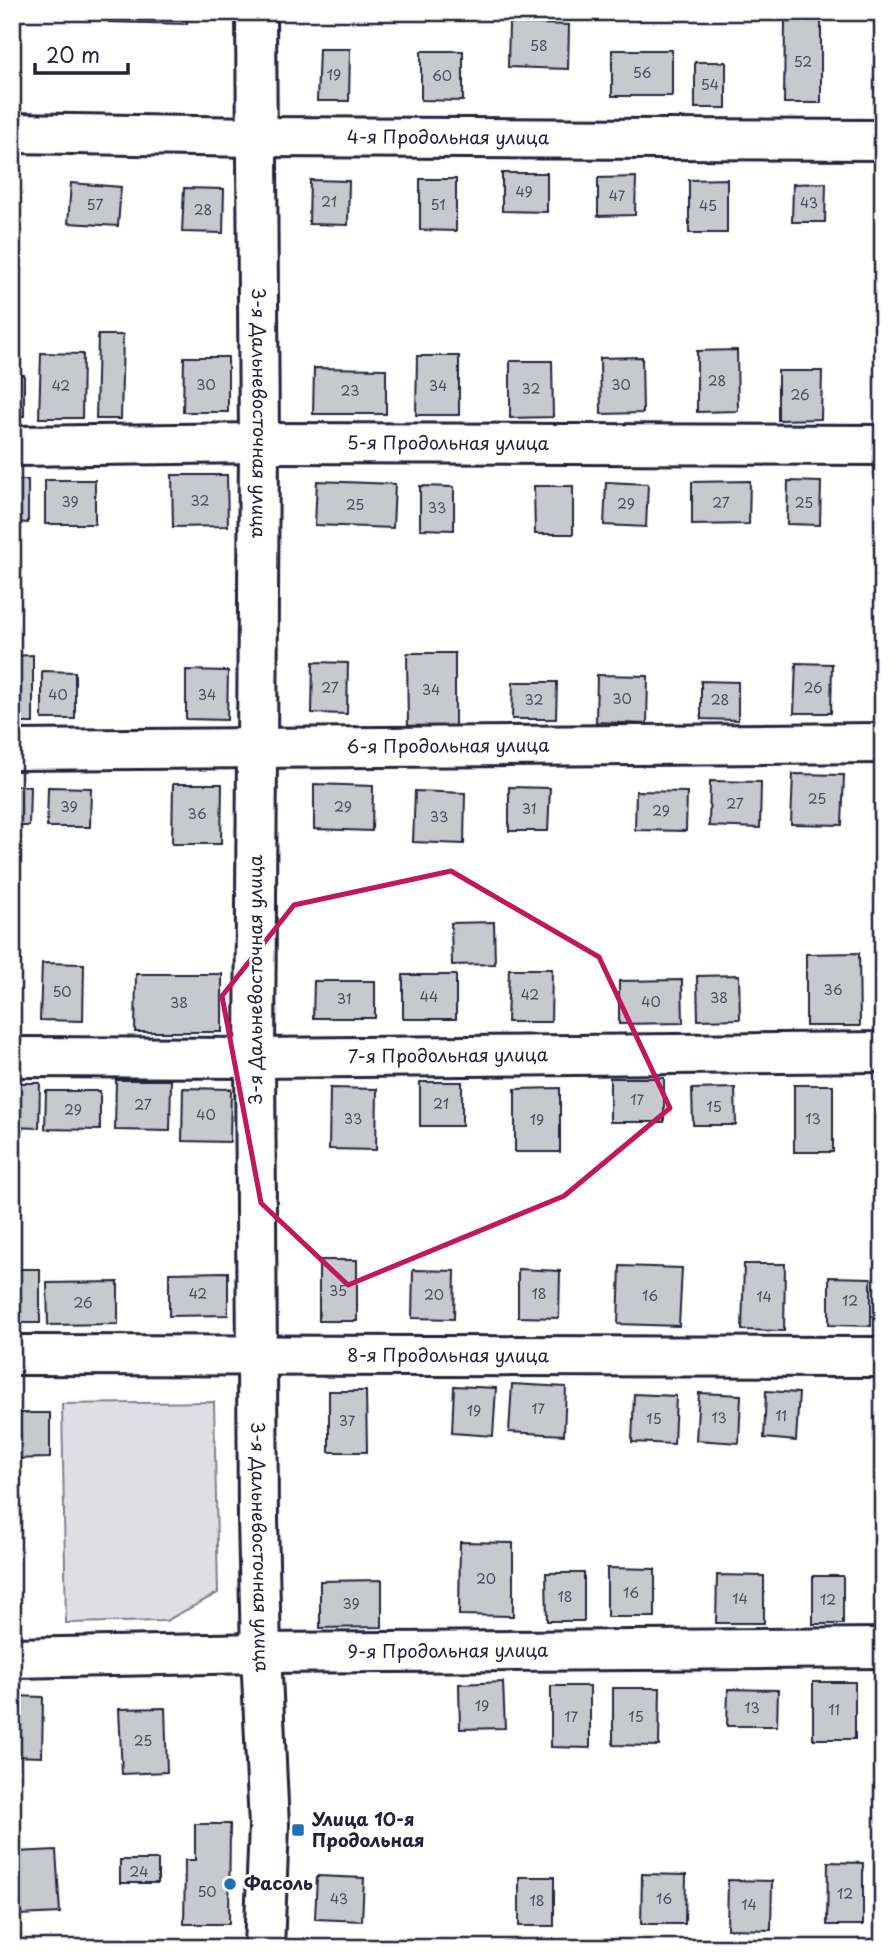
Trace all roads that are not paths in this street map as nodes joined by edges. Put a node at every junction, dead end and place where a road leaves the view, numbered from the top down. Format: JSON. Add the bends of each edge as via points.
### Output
{"nodes":[{"id":1,"x":256,"y":12,"type":"edge"},
{"id":2,"x":12,"y":133,"type":"edge"},
{"id":3,"x":257,"y":137,"type":"junction"},
{"id":4,"x":883,"y":140,"type":"edge"},
{"id":5,"x":259,"y":443,"type":"junction"},
{"id":6,"x":883,"y":445,"type":"edge"},
{"id":7,"x":12,"y":446,"type":"edge"},
{"id":8,"x":883,"y":743,"type":"edge"},
{"id":9,"x":257,"y":749,"type":"junction"},
{"id":10,"x":12,"y":750,"type":"edge"},
{"id":11,"x":883,"y":1052,"type":"edge"},
{"id":12,"x":12,"y":1057,"type":"edge"},
{"id":13,"x":255,"y":1058,"type":"junction"},
{"id":14,"x":257,"y":1354,"type":"junction"},
{"id":15,"x":12,"y":1355,"type":"edge"},
{"id":16,"x":883,"y":1357,"type":"edge"},
{"id":17,"x":883,"y":1648,"type":"edge"},
{"id":18,"x":261,"y":1653,"type":"junction"},
{"id":19,"x":12,"y":1658,"type":"edge"},
{"id":20,"x":264,"y":1948,"type":"edge"}],
"edges":[{"from":1,"to":3,"type":"street","name":"3-я Дальневосточная улица"},
{"from":2,"to":3,"type":"street","name":"4-я Продольная улица"},
{"from":3,"to":4,"type":"street","name":"4-я Продольная улица"},
{"from":3,"to":5,"type":"street","name":"3-я Дальневосточная улица"},
{"from":5,"to":6,"type":"street","name":"5-я Продольная улица"},
{"from":5,"to":7,"type":"street","name":"5-я Продольная улица"},
{"from":5,"to":9,"type":"street","name":"3-я Дальневосточная улица"},
{"from":8,"to":9,"type":"street","name":"6-я Продольная улица"},
{"from":9,"to":10,"type":"street","name":"6-я Продольная улица"},
{"from":9,"to":13,"type":"street","name":"3-я Дальневосточная улица"},
{"from":11,"to":13,"type":"street","name":"7-я Продольная улица"},
{"from":12,"to":13,"type":"street","name":"7-я Продольная улица"},
{"from":13,"to":14,"type":"street","name":"3-я Дальневосточная улица"},
{"from":14,"to":15,"type":"street","name":"8-я Продольная улица"},
{"from":14,"to":16,"type":"street","name":"8-я Продольная улица"},
{"from":14,"to":18,"type":"street","name":"3-я Дальневосточная улица"},
{"from":17,"to":18,"type":"street","name":"9-я Продольная улица"},
{"from":18,"to":19,"type":"street","name":"9-я Продольная улица"},
{"from":18,"to":20,"type":"street","name":"3-я Дальневосточная улица","via":[[269,1826]]}]}
